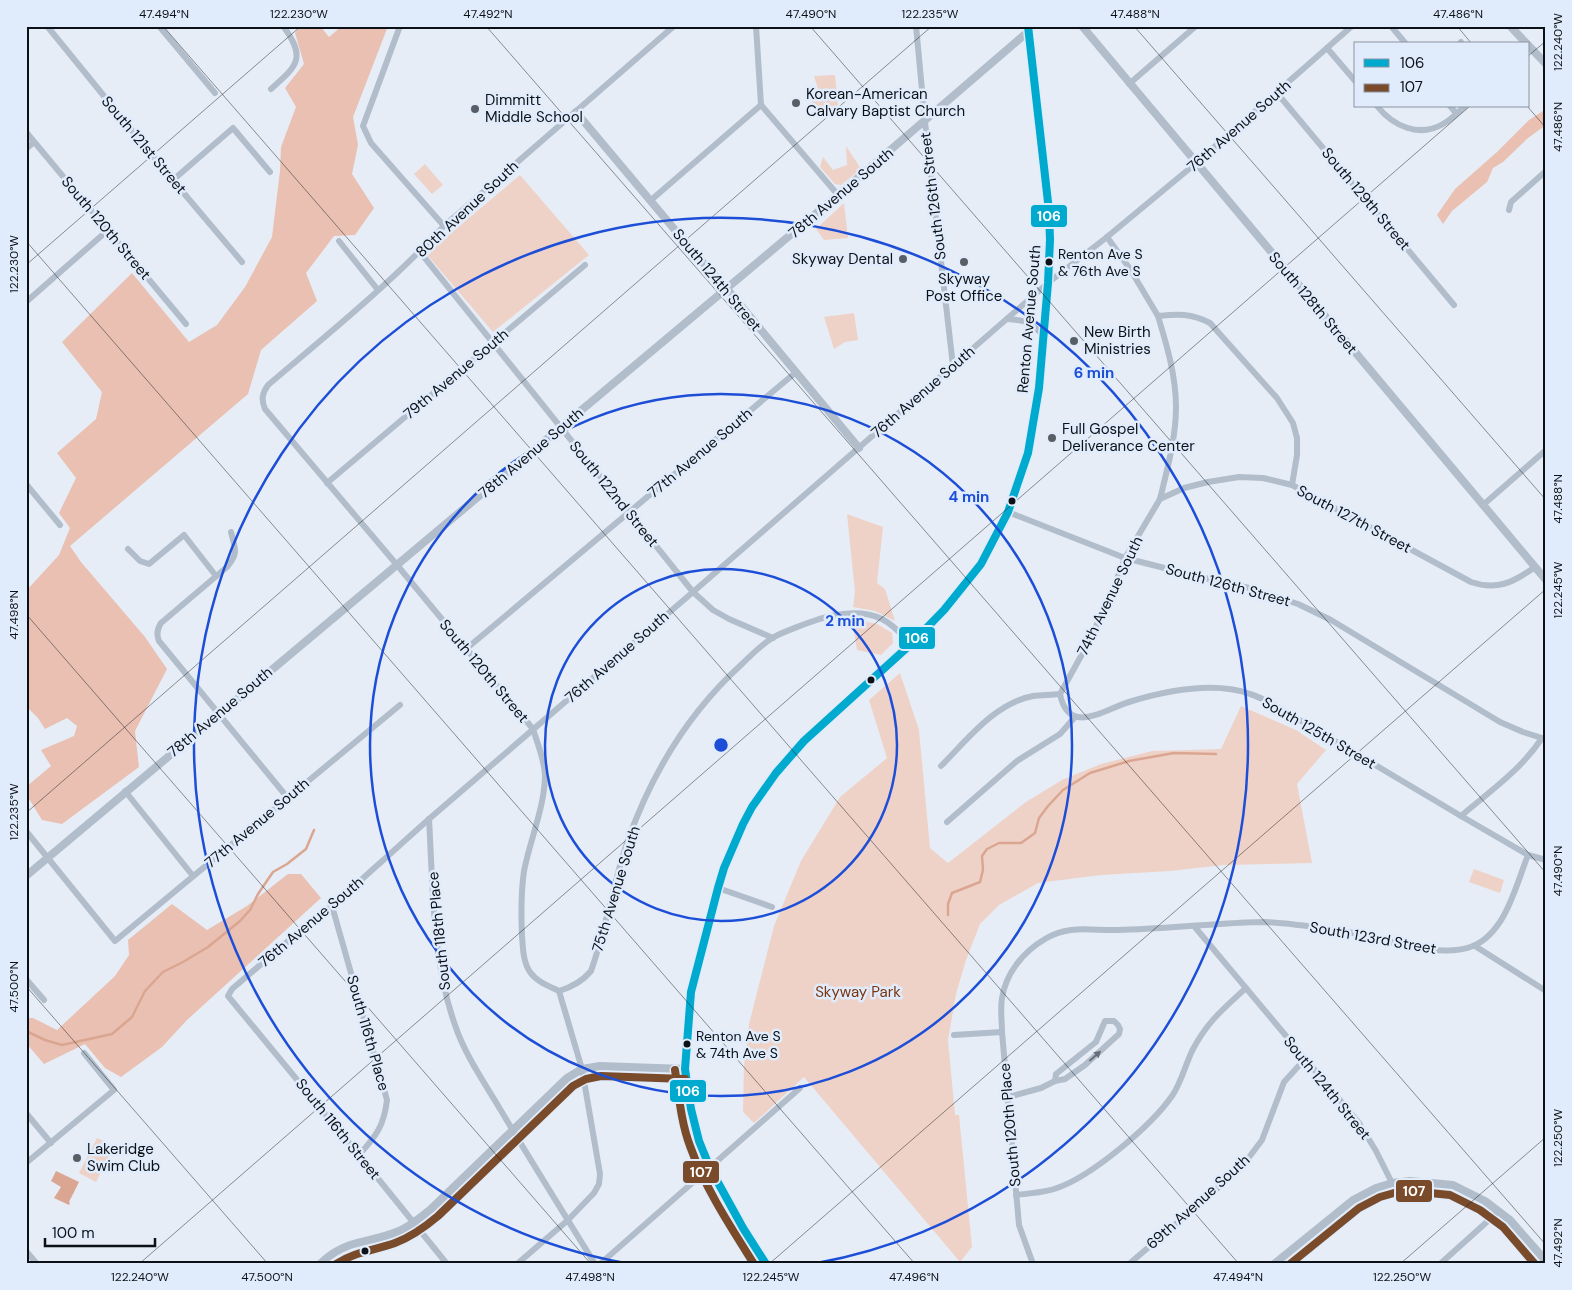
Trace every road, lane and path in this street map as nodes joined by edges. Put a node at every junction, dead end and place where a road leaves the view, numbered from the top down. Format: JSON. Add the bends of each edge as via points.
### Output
{"nodes":[{"id":1,"x":47,"y":26,"type":"edge"},
{"id":2,"x":159,"y":26,"type":"edge"},
{"id":3,"x":283,"y":26,"type":"edge"},
{"id":4,"x":400,"y":26,"type":"edge"},
{"id":5,"x":674,"y":26,"type":"edge"},
{"id":6,"x":756,"y":26,"type":"edge"},
{"id":7,"x":916,"y":26,"type":"edge"},
{"id":8,"x":1082,"y":26,"type":"edge"},
{"id":9,"x":1196,"y":26,"type":"edge"},
{"id":10,"x":1352,"y":26,"type":"edge"},
{"id":11,"x":1391,"y":26,"type":"edge"},
{"id":12,"x":1510,"y":26,"type":"edge"},
{"id":13,"x":1030,"y":28,"type":"edge"},
{"id":14,"x":1404,"y":42,"type":"edge"},
{"id":15,"x":1523,"y":42,"type":"edge"},
{"id":16,"x":1327,"y":48,"type":"junction"},
{"id":17,"x":1530,"y":50,"type":"edge"},
{"id":18,"x":1546,"y":64,"type":"edge"},
{"id":19,"x":1354,"y":80,"type":"edge"},
{"id":20,"x":1129,"y":84,"type":"junction"},
{"id":21,"x":271,"y":89,"type":"dead end"},
{"id":22,"x":216,"y":94,"type":"dead end"},
{"id":23,"x":1277,"y":94,"type":"junction"},
{"id":24,"x":761,"y":105,"type":"junction"},
{"id":25,"x":1378,"y":108,"type":"edge"},
{"id":26,"x":1452,"y":108,"type":"edge"},
{"id":27,"x":1462,"y":108,"type":"edge"},
{"id":28,"x":576,"y":112,"type":"junction"},
{"id":29,"x":1456,"y":113,"type":"junction"},
{"id":30,"x":924,"y":122,"type":"junction"},
{"id":31,"x":26,"y":132,"type":"edge"},
{"id":32,"x":34,"y":142,"type":"junction"},
{"id":33,"x":26,"y":149,"type":"edge"},
{"id":34,"x":1195,"y":164,"type":"junction"},
{"id":35,"x":1546,"y":171,"type":"edge"},
{"id":36,"x":270,"y":172,"type":"dead end"},
{"id":37,"x":173,"y":180,"type":"junction"},
{"id":38,"x":838,"y":195,"type":"junction"},
{"id":39,"x":650,"y":200,"type":"junction"},
{"id":40,"x":1509,"y":210,"type":"dead end"},
{"id":41,"x":444,"y":226,"type":"junction"},
{"id":42,"x":108,"y":230,"type":"junction"},
{"id":43,"x":1107,"y":238,"type":"junction"},
{"id":44,"x":339,"y":241,"type":"dead end"},
{"id":45,"x":420,"y":252,"type":"junction"},
{"id":46,"x":242,"y":262,"type":"dead end"},
{"id":47,"x":585,"y":265,"type":"dead end"},
{"id":48,"x":1048,"y":283,"type":"junction"},
{"id":49,"x":727,"y":289,"type":"junction"},
{"id":50,"x":378,"y":290,"type":"junction"},
{"id":51,"x":26,"y":302,"type":"edge"},
{"id":52,"x":1454,"y":304,"type":"dead end"},
{"id":53,"x":1158,"y":316,"type":"junction"},
{"id":54,"x":1007,"y":319,"type":"junction"},
{"id":55,"x":186,"y":324,"type":"dead end"},
{"id":56,"x":1043,"y":336,"type":"junction"},
{"id":57,"x":492,"y":343,"type":"junction"},
{"id":58,"x":953,"y":366,"type":"junction"},
{"id":59,"x":795,"y":373,"type":"junction"},
{"id":60,"x":262,"y":394,"type":"joint"},
{"id":61,"x":561,"y":428,"type":"junction"},
{"id":62,"x":859,"y":448,"type":"junction"},
{"id":63,"x":1546,"y":450,"type":"edge"},
{"id":64,"x":327,"y":483,"type":"junction"},
{"id":65,"x":26,"y":484,"type":"edge"},
{"id":66,"x":1292,"y":485,"type":"junction"},
{"id":67,"x":1160,"y":499,"type":"junction"},
{"id":68,"x":1483,"y":505,"type":"junction"},
{"id":69,"x":629,"y":512,"type":"junction"},
{"id":70,"x":1008,"y":512,"type":"junction"},
{"id":71,"x":60,"y":525,"type":"dead end"},
{"id":72,"x":231,"y":532,"type":"dead end"},
{"id":73,"x":128,"y":549,"type":"dead end"},
{"id":74,"x":1125,"y":558,"type":"junction"},
{"id":75,"x":397,"y":565,"type":"junction"},
{"id":76,"x":1535,"y":567,"type":"junction"},
{"id":77,"x":216,"y":576,"type":"junction"},
{"id":78,"x":1546,"y":580,"type":"edge"},
{"id":79,"x":693,"y":592,"type":"junction"},
{"id":80,"x":773,"y":638,"type":"junction"},
{"id":81,"x":911,"y":644,"type":"junction"},
{"id":82,"x":466,"y":649,"type":"junction"},
{"id":83,"x":1060,"y":694,"type":"junction"},
{"id":84,"x":400,"y":705,"type":"dead end"},
{"id":85,"x":219,"y":713,"type":"junction"},
{"id":86,"x":1075,"y":716,"type":"junction"},
{"id":87,"x":533,"y":729,"type":"junction"},
{"id":88,"x":1544,"y":738,"type":"edge"},
{"id":89,"x":941,"y":766,"type":"dead end"},
{"id":90,"x":125,"y":792,"type":"junction"},
{"id":91,"x":287,"y":797,"type":"junction"},
{"id":92,"x":1460,"y":816,"type":"junction"},
{"id":93,"x":429,"y":819,"type":"junction"},
{"id":94,"x":947,"y":822,"type":"dead end"},
{"id":95,"x":26,"y":831,"type":"edge"},
{"id":96,"x":1528,"y":855,"type":"junction"},
{"id":97,"x":48,"y":857,"type":"junction"},
{"id":98,"x":1546,"y":860,"type":"edge"},
{"id":99,"x":26,"y":876,"type":"edge"},
{"id":100,"x":193,"y":876,"type":"junction"},
{"id":101,"x":718,"y":888,"type":"junction"},
{"id":102,"x":332,"y":906,"type":"junction"},
{"id":103,"x":772,"y":908,"type":"dead end"},
{"id":104,"x":1194,"y":926,"type":"junction"},
{"id":105,"x":1475,"y":946,"type":"junction"},
{"id":106,"x":26,"y":979,"type":"edge"},
{"id":107,"x":1246,"y":988,"type":"junction"},
{"id":108,"x":559,"y":991,"type":"junction"},
{"id":109,"x":1546,"y":991,"type":"edge"},
{"id":110,"x":228,"y":996,"type":"joint"},
{"id":111,"x":44,"y":1000,"type":"dead end"},
{"id":112,"x":1002,"y":1032,"type":"junction"},
{"id":113,"x":954,"y":1035,"type":"dead end"},
{"id":114,"x":84,"y":1054,"type":"dead end"},
{"id":115,"x":1305,"y":1059,"type":"junction"},
{"id":116,"x":582,"y":1069,"type":"junction"},
{"id":117,"x":685,"y":1069,"type":"junction"},
{"id":118,"x":1055,"y":1081,"type":"junction"},
{"id":119,"x":800,"y":1088,"type":"dead end"},
{"id":120,"x":1008,"y":1097,"type":"junction"},
{"id":121,"x":26,"y":1113,"type":"edge"},
{"id":122,"x":513,"y":1131,"type":"junction"},
{"id":123,"x":51,"y":1143,"type":"junction"},
{"id":124,"x":360,"y":1155,"type":"junction"},
{"id":125,"x":26,"y":1163,"type":"edge"},
{"id":126,"x":710,"y":1168,"type":"junction"},
{"id":127,"x":1392,"y":1183,"type":"junction"},
{"id":128,"x":1016,"y":1195,"type":"junction"},
{"id":129,"x":1500,"y":1211,"type":"junction"},
{"id":130,"x":568,"y":1220,"type":"junction"},
{"id":131,"x":414,"y":1223,"type":"junction"},
{"id":132,"x":26,"y":1251,"type":"edge"},
{"id":133,"x":1546,"y":1261,"type":"edge"},
{"id":134,"x":323,"y":1263,"type":"edge"},
{"id":135,"x":37,"y":1264,"type":"edge"},
{"id":136,"x":447,"y":1264,"type":"edge"},
{"id":137,"x":517,"y":1264,"type":"edge"},
{"id":138,"x":595,"y":1264,"type":"edge"},
{"id":139,"x":600,"y":1264,"type":"edge"},
{"id":140,"x":766,"y":1264,"type":"edge"},
{"id":141,"x":1033,"y":1264,"type":"edge"},
{"id":142,"x":1129,"y":1264,"type":"edge"},
{"id":143,"x":1274,"y":1264,"type":"edge"},
{"id":144,"x":1440,"y":1264,"type":"edge"}],
"edges":[{"from":1,"to":37,"type":"street","name":"South 121st Street"},
{"from":2,"to":22,"type":"street"},
{"from":3,"to":21,"type":"street","via":[[292,40],[296,64]]},
{"from":4,"to":41,"type":"street","via":[[363,126],[371,142]]},
{"from":5,"to":28,"type":"street","name":"80th Avenue South"},
{"from":6,"to":24,"type":"street"},
{"from":7,"to":30,"type":"street","name":"South 126th Street"},
{"from":8,"to":20,"type":"street","name":"South 128th Street"},
{"from":9,"to":20,"type":"street"},
{"from":10,"to":16,"type":"street","name":"76th Avenue South"},
{"from":11,"to":14,"type":"street"},
{"from":12,"to":15,"type":"street"},
{"from":13,"to":30,"type":"street","name":"78th Avenue South"},
{"from":13,"to":48,"type":"main road","name":"Renton Avenue South","via":[[1049,211]]},
{"from":16,"to":19,"type":"street"},
{"from":16,"to":23,"type":"street","name":"76th Avenue South"},
{"from":17,"to":18,"type":"street"},
{"from":20,"to":34,"type":"street","name":"South 128th Street"},
{"from":23,"to":34,"type":"street","name":"76th Avenue South"},
{"from":23,"to":52,"type":"street","name":"South 129th Street"},
{"from":24,"to":38,"type":"street"},
{"from":24,"to":39,"type":"street"},
{"from":25,"to":29,"type":"street","via":[[1406,128],[1419,130],[1444,124]]},
{"from":26,"to":29,"type":"street"},
{"from":27,"to":29,"type":"street"},
{"from":28,"to":39,"type":"street","name":"South 124th Street"},
{"from":28,"to":41,"type":"street","name":"80th Avenue South"},
{"from":30,"to":38,"type":"street","name":"78th Avenue South"},
{"from":30,"to":58,"type":"street","name":"South 126th Street"},
{"from":31,"to":32,"type":"street","name":"South 120th Street"},
{"from":32,"to":33,"type":"street"},
{"from":32,"to":42,"type":"street","name":"South 120th Street"},
{"from":34,"to":43,"type":"street","name":"76th Avenue South"},
{"from":34,"to":68,"type":"street","name":"South 128th Street"},
{"from":35,"to":40,"type":"street","via":[[1511,202]]},
{"from":36,"to":37,"type":"street","via":[[233,128]]},
{"from":37,"to":46,"type":"street","name":"South 121st Street"},
{"from":38,"to":49,"type":"street","name":"78th Avenue South"},
{"from":39,"to":49,"type":"street","name":"South 124th Street"},
{"from":41,"to":45,"type":"street","name":"80th Avenue South"},
{"from":42,"to":51,"type":"street"},
{"from":42,"to":55,"type":"street","name":"South 120th Street"},
{"from":43,"to":48,"type":"street","name":"76th Avenue South"},
{"from":43,"to":53,"type":"street","via":[[1130,268]]},
{"from":44,"to":50,"type":"street"},
{"from":45,"to":50,"type":"street","name":"80th Avenue South"},
{"from":45,"to":57,"type":"street","name":"South 122nd Street"},
{"from":47,"to":57,"type":"street","name":"79th Avenue South"},
{"from":48,"to":54,"type":"street","name":"76th Avenue South"},
{"from":48,"to":56,"type":"main road","name":"Renton Avenue South"},
{"from":49,"to":59,"type":"street","name":"South 124th Street"},
{"from":49,"to":61,"type":"street","name":"78th Avenue South"},
{"from":50,"to":60,"type":"street","name":"80th Avenue South","via":[[268,385]]},
{"from":53,"to":66,"type":"street","name":"South 127th Street","via":[[1197,316],[1210,323],[1278,398],[1297,438]]},
{"from":53,"to":67,"type":"street","name":"74th Avenue South","via":[[1171,359],[1176,407]]},
{"from":54,"to":56,"type":"street","via":[[1028,322]]},
{"from":54,"to":58,"type":"street","name":"76th Avenue South"},
{"from":56,"to":70,"type":"main road","name":"Renton Avenue South","via":[[1031,438]]},
{"from":57,"to":61,"type":"street","name":"South 122nd Street"},
{"from":57,"to":64,"type":"street","name":"79th Avenue South"},
{"from":58,"to":62,"type":"street","name":"76th Avenue South"},
{"from":59,"to":62,"type":"street","name":"South 124th Street"},
{"from":59,"to":69,"type":"street","name":"77th Avenue South"},
{"from":60,"to":64,"type":"street","name":"South 120th Street","via":[[265,409]]},
{"from":61,"to":69,"type":"street","name":"South 122nd Street"},
{"from":61,"to":75,"type":"street","name":"78th Avenue South"},
{"from":62,"to":79,"type":"street","name":"76th Avenue South"},
{"from":63,"to":68,"type":"street"},
{"from":64,"to":75,"type":"street","name":"South 120th Street"},
{"from":65,"to":71,"type":"street"},
{"from":66,"to":67,"type":"street","via":[[1239,477],[1184,488]]},
{"from":66,"to":76,"type":"street","name":"South 127th Street","via":[[1479,585],[1502,585],[1517,580]]},
{"from":67,"to":74,"type":"street","name":"74th Avenue South"},
{"from":68,"to":76,"type":"street","name":"South 128th Street"},
{"from":69,"to":79,"type":"street","name":"South 122nd Street"},
{"from":69,"to":82,"type":"street","name":"77th Avenue South"},
{"from":70,"to":74,"type":"street","name":"South 126th Street"},
{"from":70,"to":81,"type":"main road","name":"Renton Avenue South","via":[[981,564]]},
{"from":72,"to":77,"type":"street","via":[[235,557]]},
{"from":73,"to":77,"type":"street","via":[[140,561],[149,564],[184,535]]},
{"from":74,"to":83,"type":"street","name":"74th Avenue South","via":[[1109,600]]},
{"from":74,"to":88,"type":"street","name":"South 126th Street","via":[[1249,588],[1298,604],[1331,620],[1500,722]]},
{"from":75,"to":82,"type":"street","name":"South 120th Street"},
{"from":75,"to":85,"type":"street","name":"78th Avenue South"},
{"from":76,"to":78,"type":"street","name":"South 128th Street"},
{"from":77,"to":85,"type":"street","via":[[161,623],[157,632],[159,641]]},
{"from":79,"to":80,"type":"street","name":"South 122nd Street","via":[[713,610]]},
{"from":79,"to":87,"type":"street","name":"76th Avenue South"},
{"from":80,"to":81,"type":"street","name":"75th Avenue South","via":[[820,618],[850,614],[883,620]]},
{"from":80,"to":108,"type":"street","name":"75th Avenue South","via":[[723,680],[678,738],[654,778],[628,841],[591,972],[584,980]]},
{"from":81,"to":101,"type":"main road","name":"Renton Avenue South","via":[[804,741],[776,774],[743,824]]},
{"from":82,"to":87,"type":"street","name":"South 120th Street"},
{"from":83,"to":86,"type":"street","via":[[1065,708]]},
{"from":83,"to":89,"type":"street","via":[[1033,696],[1004,708]]},
{"from":84,"to":91,"type":"street","name":"77th Avenue South"},
{"from":85,"to":90,"type":"street","name":"78th Avenue South"},
{"from":85,"to":91,"type":"street"},
{"from":86,"to":92,"type":"street","name":"South 125th Street","via":[[1088,717],[1130,702],[1184,690],[1228,689],[1249,693]]},
{"from":86,"to":94,"type":"street","via":[[1060,734],[1017,761]]},
{"from":87,"to":93,"type":"street","name":"76th Avenue South"},
{"from":87,"to":108,"type":"street","name":"South 120th Street","via":[[545,778],[543,799],[524,870],[523,948],[531,974]]},
{"from":88,"to":92,"type":"street","via":[[1522,764]]},
{"from":90,"to":97,"type":"street","name":"78th Avenue South"},
{"from":90,"to":100,"type":"street"},
{"from":91,"to":100,"type":"street","name":"77th Avenue South"},
{"from":92,"to":96,"type":"street","name":"South 125th Street"},
{"from":93,"to":102,"type":"street","name":"76th Avenue South"},
{"from":93,"to":122,"type":"street","name":"South 118th Place","via":[[434,913],[447,1000],[463,1046]]},
{"from":95,"to":97,"type":"street"},
{"from":96,"to":98,"type":"street"},
{"from":96,"to":105,"type":"street","via":[[1498,926]]},
{"from":97,"to":99,"type":"street","name":"78th Avenue South"},
{"from":97,"to":100,"type":"street","name":"77th Avenue South","via":[[115,941]]},
{"from":101,"to":103,"type":"street"},
{"from":101,"to":117,"type":"main road","name":"Renton Avenue South","via":[[691,992]]},
{"from":102,"to":110,"type":"street","name":"76th Avenue South","via":[[240,982]]},
{"from":102,"to":124,"type":"street","name":"South 116th Place","via":[[387,1100],[383,1124]]},
{"from":104,"to":105,"type":"street","name":"South 123rd Street","via":[[1264,922],[1364,935],[1431,950],[1460,950]]},
{"from":104,"to":107,"type":"street","name":"South 124th Street"},
{"from":104,"to":112,"type":"street","name":"South 123rd Street","via":[[1116,930],[1079,928],[1046,938],[1032,948],[1010,973],[1002,999]]},
{"from":105,"to":109,"type":"street"},
{"from":106,"to":111,"type":"street"},
{"from":107,"to":115,"type":"street","name":"South 124th Street"},
{"from":107,"to":128,"type":"street","via":[[1203,1032],[1173,1096],[1134,1137],[1100,1164],[1065,1185]]},
{"from":108,"to":116,"type":"street"},
{"from":110,"to":124,"type":"street","name":"South 116th Street"},
{"from":112,"to":113,"type":"street"},
{"from":112,"to":120,"type":"street","name":"South 120th Place"},
{"from":114,"to":123,"type":"street","via":[[114,1090]]},
{"from":115,"to":127,"type":"street","name":"South 124th Street","via":[[1359,1123]]},
{"from":115,"to":142,"type":"street","name":"69th Avenue South","via":[[1284,1082],[1264,1134],[1244,1164]]},
{"from":116,"to":117,"type":"street","via":[[600,1066]]},
{"from":116,"to":122,"type":"street","via":[[567,1078]]},
{"from":116,"to":130,"type":"street","via":[[599,1164],[599,1184]]},
{"from":117,"to":126,"type":"main road","name":"Renton Avenue South","via":[[698,1136]]},
{"from":118,"to":118,"type":"street","one_way":true,"via":[[1065,1079],[1114,1040],[1119,1034],[1118,1025],[1114,1021],[1105,1021],[1096,1042],[1056,1074]]},
{"from":118,"to":120,"type":"street"},
{"from":119,"to":126,"type":"street"},
{"from":120,"to":128,"type":"street","name":"South 120th Place"},
{"from":121,"to":123,"type":"street"},
{"from":122,"to":130,"type":"street","name":"South 118th Place"},
{"from":122,"to":131,"type":"street"},
{"from":123,"to":125,"type":"street"},
{"from":124,"to":131,"type":"street","name":"South 116th Street"},
{"from":126,"to":139,"type":"street"},
{"from":126,"to":140,"type":"main road","name":"Renton Avenue South"},
{"from":127,"to":129,"type":"street","via":[[1419,1181],[1453,1185]]},
{"from":127,"to":143,"type":"street","via":[[1353,1200]]},
{"from":128,"to":141,"type":"street","name":"South 120th Place","via":[[1019,1225]]},
{"from":129,"to":133,"type":"street"},
{"from":129,"to":144,"type":"street"},
{"from":130,"to":137,"type":"street"},
{"from":130,"to":138,"type":"street"},
{"from":131,"to":134,"type":"street","via":[[400,1231],[348,1246]]},
{"from":131,"to":136,"type":"street","name":"South 116th Street"},
{"from":132,"to":135,"type":"street"}]}
